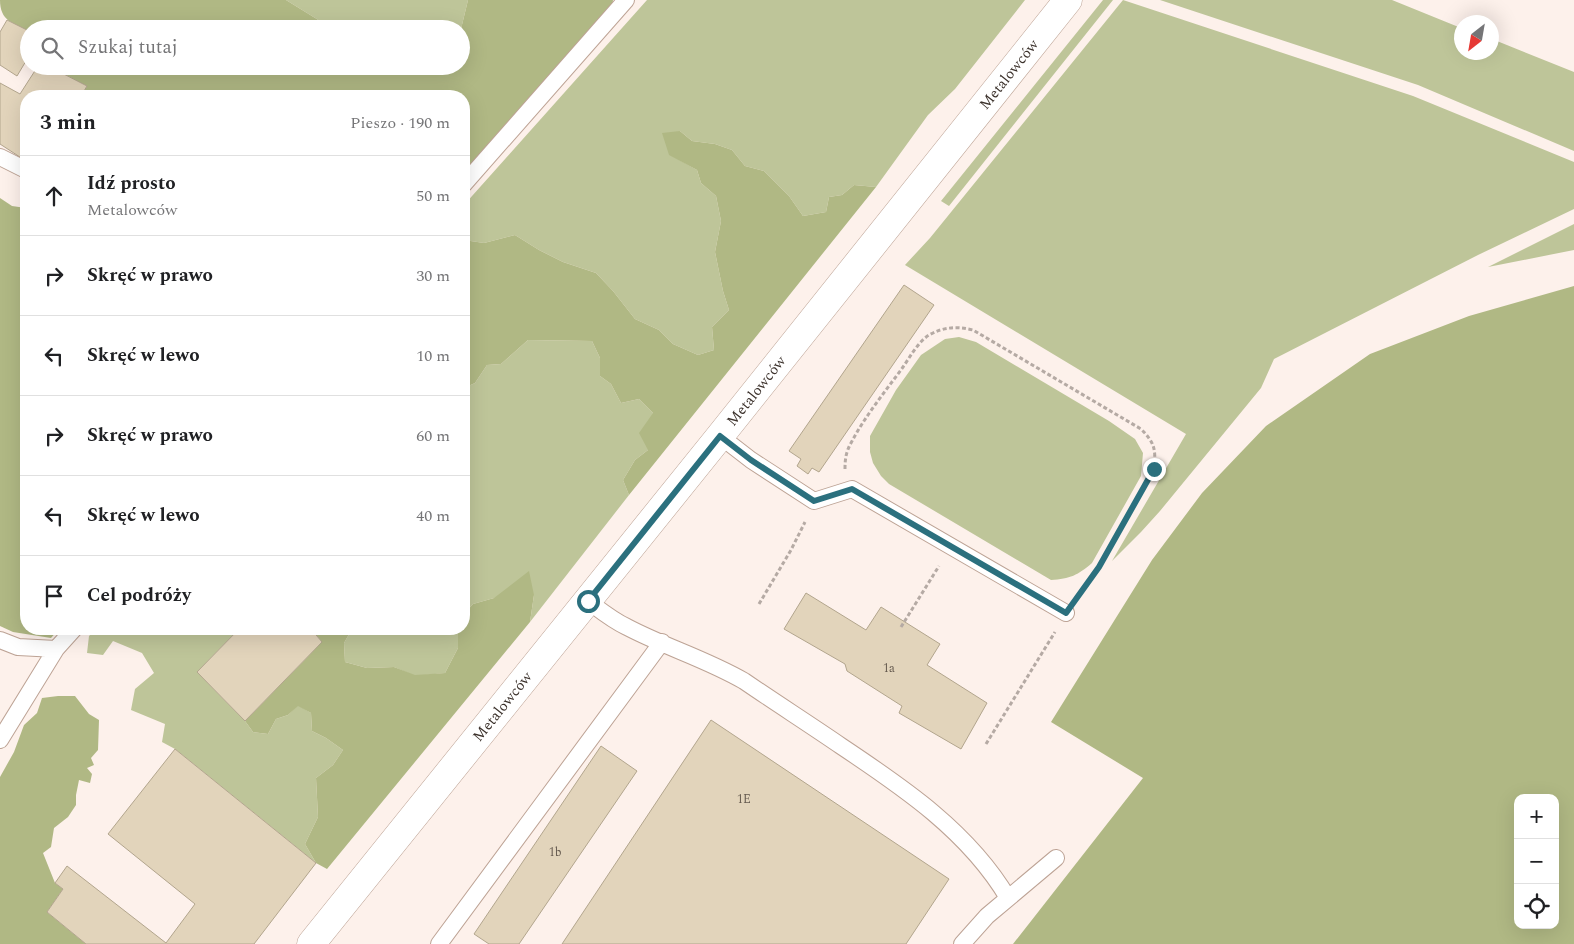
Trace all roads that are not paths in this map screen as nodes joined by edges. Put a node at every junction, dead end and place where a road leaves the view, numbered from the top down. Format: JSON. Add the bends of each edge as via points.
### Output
{"nodes":[{"id":1,"x":626,"y":0,"type":"edge"},
{"id":2,"x":1068,"y":0,"type":"edge"},
{"id":3,"x":0,"y":157,"type":"edge"},
{"id":4,"x":20,"y":167,"type":"edge"},
{"id":5,"x":470,"y":177,"type":"edge"},
{"id":6,"x":720,"y":436,"type":"junction"},
{"id":7,"x":588,"y":601,"type":"junction"},
{"id":8,"x":1066,"y":613,"type":"road end"},
{"id":9,"x":69,"y":635,"type":"edge"},
{"id":10,"x":0,"y":640,"type":"edge"},
{"id":11,"x":662,"y":642,"type":"junction"},
{"id":12,"x":56,"y":649,"type":"junction"},
{"id":13,"x":0,"y":740,"type":"edge"},
{"id":14,"x":1056,"y":858,"type":"dead end"},
{"id":15,"x":1008,"y":898,"type":"junction"},
{"id":16,"x":311,"y":944,"type":"edge"},
{"id":17,"x":439,"y":944,"type":"edge"},
{"id":18,"x":962,"y":944,"type":"edge"}],
"edges":[{"from":1,"to":5,"type":"lane"},
{"from":2,"to":6,"type":"street","name":"Metalowców"},
{"from":3,"to":4,"type":"lane"},
{"from":6,"to":7,"type":"street","name":"Metalowców"},
{"from":6,"to":8,"type":"lane","via":[[814,501],[852,489]]},
{"from":7,"to":11,"type":"lane","via":[[626,627]]},
{"from":7,"to":16,"type":"street","name":"Metalowców"},
{"from":9,"to":12,"type":"lane"},
{"from":10,"to":12,"type":"lane","via":[[18,648]]},
{"from":11,"to":15,"type":"lane","via":[[744,681],[899,786],[968,845],[997,879]]},
{"from":11,"to":17,"type":"lane"},
{"from":12,"to":13,"type":"lane"},
{"from":14,"to":15,"type":"lane"},
{"from":15,"to":18,"type":"lane"}]}
